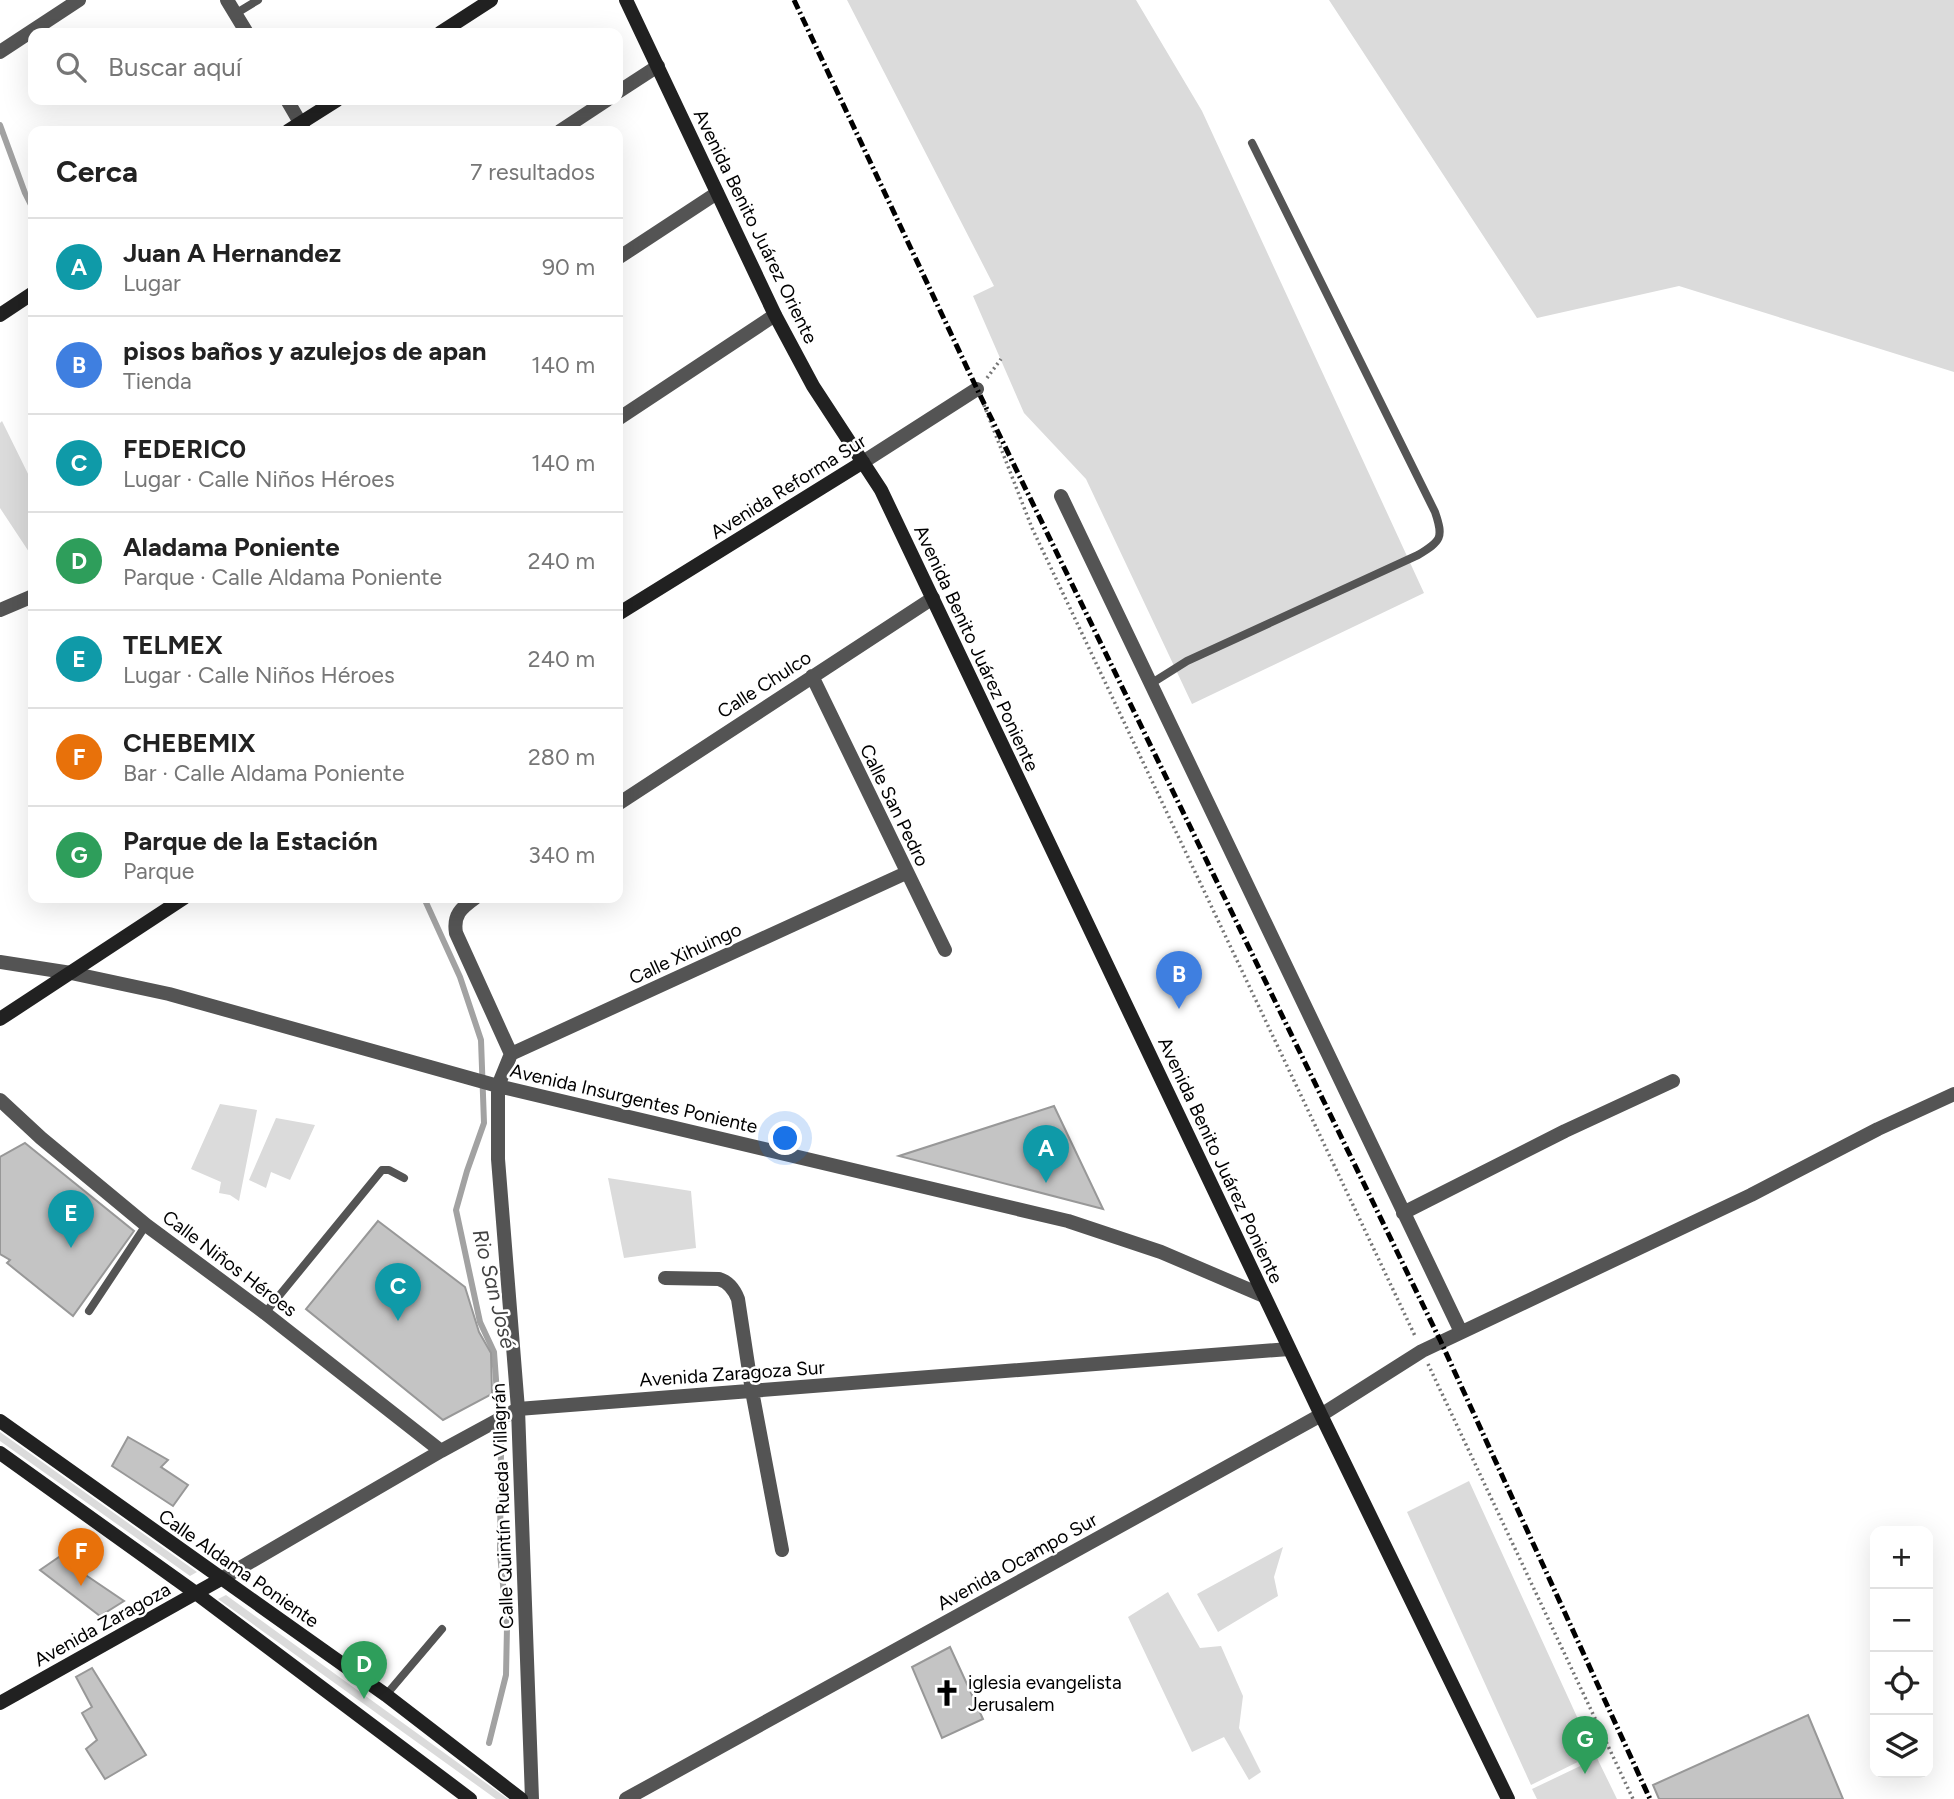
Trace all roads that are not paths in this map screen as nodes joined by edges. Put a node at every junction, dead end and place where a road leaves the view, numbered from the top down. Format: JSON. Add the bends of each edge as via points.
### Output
{"nodes":[{"id":1,"x":79,"y":0,"type":"edge"},
{"id":2,"x":227,"y":0,"type":"edge"},
{"id":3,"x":258,"y":0,"type":"edge"},
{"id":4,"x":491,"y":0,"type":"edge"},
{"id":5,"x":626,"y":0,"type":"edge"},
{"id":6,"x":235,"y":14,"type":"junction"},
{"id":7,"x":36,"y":28,"type":"edge"},
{"id":8,"x":244,"y":28,"type":"edge"},
{"id":9,"x":448,"y":28,"type":"edge"},
{"id":10,"x":28,"y":34,"type":"edge"},
{"id":11,"x":0,"y":52,"type":"edge"},
{"id":12,"x":658,"y":66,"type":"junction"},
{"id":13,"x":623,"y":89,"type":"edge"},
{"id":14,"x":289,"y":105,"type":"edge"},
{"id":15,"x":330,"y":105,"type":"edge"},
{"id":16,"x":599,"y":105,"type":"edge"},
{"id":17,"x":297,"y":126,"type":"edge"},
{"id":18,"x":302,"y":126,"type":"edge"},
{"id":19,"x":567,"y":126,"type":"edge"},
{"id":20,"x":1252,"y":143,"type":"dead end"},
{"id":21,"x":718,"y":193,"type":"junction"},
{"id":22,"x":623,"y":255,"type":"edge"},
{"id":23,"x":28,"y":296,"type":"edge"},
{"id":24,"x":0,"y":315,"type":"edge"},
{"id":25,"x":775,"y":315,"type":"junction"},
{"id":26,"x":977,"y":389,"type":"road end"},
{"id":27,"x":623,"y":416,"type":"edge"},
{"id":28,"x":863,"y":462,"type":"junction"},
{"id":29,"x":1061,"y":496,"type":"dead end"},
{"id":30,"x":28,"y":598,"type":"edge"},
{"id":31,"x":933,"y":598,"type":"junction"},
{"id":32,"x":0,"y":610,"type":"edge"},
{"id":33,"x":623,"y":611,"type":"edge"},
{"id":34,"x":812,"y":676,"type":"junction"},
{"id":35,"x":1152,"y":683,"type":"junction"},
{"id":36,"x":623,"y":801,"type":"edge"},
{"id":37,"x":906,"y":873,"type":"junction"},
{"id":38,"x":176,"y":903,"type":"edge"},
{"id":39,"x":469,"y":903,"type":"edge"},
{"id":40,"x":945,"y":950,"type":"dead end"},
{"id":41,"x":0,"y":962,"type":"edge"},
{"id":42,"x":71,"y":973,"type":"junction"},
{"id":43,"x":0,"y":1020,"type":"edge"},
{"id":44,"x":511,"y":1054,"type":"junction"},
{"id":45,"x":1673,"y":1081,"type":"dead end"},
{"id":46,"x":495,"y":1085,"type":"junction"},
{"id":47,"x":1954,"y":1094,"type":"edge"},
{"id":48,"x":0,"y":1100,"type":"edge"},
{"id":49,"x":404,"y":1178,"type":"dead end"},
{"id":50,"x":1403,"y":1213,"type":"junction"},
{"id":51,"x":146,"y":1224,"type":"junction"},
{"id":52,"x":665,"y":1278,"type":"dead end"},
{"id":53,"x":1264,"y":1296,"type":"junction"},
{"id":54,"x":89,"y":1311,"type":"dead end"},
{"id":55,"x":265,"y":1313,"type":"junction"},
{"id":56,"x":1461,"y":1332,"type":"junction"},
{"id":57,"x":1289,"y":1349,"type":"junction"},
{"id":58,"x":752,"y":1391,"type":"junction"},
{"id":59,"x":511,"y":1413,"type":"junction"},
{"id":60,"x":1321,"y":1415,"type":"junction"},
{"id":61,"x":0,"y":1421,"type":"edge"},
{"id":62,"x":442,"y":1451,"type":"junction"},
{"id":63,"x":0,"y":1453,"type":"edge"},
{"id":64,"x":782,"y":1549,"type":"dead end"},
{"id":65,"x":221,"y":1578,"type":"junction"},
{"id":66,"x":197,"y":1594,"type":"junction"},
{"id":67,"x":442,"y":1629,"type":"dead end"},
{"id":68,"x":386,"y":1695,"type":"junction"},
{"id":69,"x":0,"y":1703,"type":"edge"},
{"id":70,"x":470,"y":1799,"type":"edge"},
{"id":71,"x":521,"y":1799,"type":"edge"},
{"id":72,"x":532,"y":1799,"type":"edge"},
{"id":73,"x":626,"y":1799,"type":"edge"},
{"id":74,"x":1508,"y":1799,"type":"edge"}],
"edges":[{"from":1,"to":7,"type":"street"},
{"from":2,"to":6,"type":"street"},
{"from":3,"to":6,"type":"lane"},
{"from":4,"to":9,"type":"main road"},
{"from":5,"to":12,"type":"main road","name":"Avenida Benito Juárez Oriente"},
{"from":6,"to":8,"type":"street"},
{"from":10,"to":11,"type":"street"},
{"from":12,"to":13,"type":"street"},
{"from":12,"to":21,"type":"main road","name":"Avenida Benito Juárez Oriente"},
{"from":14,"to":17,"type":"street"},
{"from":15,"to":18,"type":"main road"},
{"from":16,"to":19,"type":"street"},
{"from":20,"to":35,"type":"lane","via":[[1435,512],[1441,533],[1434,545],[1418,555],[1187,661]]},
{"from":21,"to":22,"type":"street"},
{"from":21,"to":25,"type":"main road","name":"Avenida Benito Juárez Oriente"},
{"from":23,"to":24,"type":"main road"},
{"from":25,"to":27,"type":"street"},
{"from":25,"to":28,"type":"main road","name":"Avenida Benito Juárez Oriente","via":[[813,386]]},
{"from":26,"to":28,"type":"street","name":"Avenida Reforma Sur"},
{"from":28,"to":31,"type":"main road","name":"Avenida Benito Juárez Poniente"},
{"from":28,"to":33,"type":"main road","name":"Avenida Reforma Sur"},
{"from":29,"to":35,"type":"street"},
{"from":30,"to":32,"type":"street"},
{"from":31,"to":34,"type":"street","name":"Calle Chulco"},
{"from":31,"to":53,"type":"main road","name":"Avenida Benito Juárez Poniente"},
{"from":34,"to":36,"type":"street","name":"Calle Chulco"},
{"from":34,"to":37,"type":"street","name":"Calle San Pedro"},
{"from":35,"to":50,"type":"street"},
{"from":37,"to":40,"type":"street","name":"Calle San Pedro"},
{"from":37,"to":44,"type":"street","name":"Calle Xihuingo"},
{"from":38,"to":42,"type":"main road"},
{"from":39,"to":44,"type":"street","via":[[454,922],[456,933]]},
{"from":41,"to":42,"type":"street","name":"Avenida Insurgentes Poniente"},
{"from":42,"to":43,"type":"main road"},
{"from":42,"to":46,"type":"street","name":"Avenida Insurgentes Poniente","via":[[169,994]]},
{"from":44,"to":46,"type":"street"},
{"from":45,"to":50,"type":"street"},
{"from":46,"to":53,"type":"street","name":"Avenida Insurgentes Poniente","via":[[1068,1221],[1161,1252]]},
{"from":46,"to":59,"type":"street","name":"Calle Quintín Rueda Villagrán"},
{"from":47,"to":56,"type":"street","name":"Avenida Ocampo Sur"},
{"from":48,"to":51,"type":"street","name":"Calle Niños Héroes"},
{"from":49,"to":55,"type":"lane","via":[[385,1169],[378,1174]]},
{"from":50,"to":56,"type":"street"},
{"from":51,"to":54,"type":"lane"},
{"from":51,"to":55,"type":"street","name":"Calle Niños Héroes"},
{"from":52,"to":58,"type":"street","via":[[719,1279],[734,1290]]},
{"from":53,"to":57,"type":"main road","name":"Avenida Benito Juárez Poniente"},
{"from":55,"to":62,"type":"street","name":"Calle Niños Héroes"},
{"from":56,"to":60,"type":"street","name":"Avenida Ocampo Sur","via":[[1422,1351]]},
{"from":57,"to":58,"type":"street","name":"Avenida Zaragoza Sur"},
{"from":57,"to":60,"type":"main road","name":"Avenida Benito Juárez Poniente"},
{"from":58,"to":59,"type":"street","name":"Avenida Zaragoza Sur"},
{"from":58,"to":64,"type":"street"},
{"from":59,"to":62,"type":"street","name":"Avenida Zaragoza Sur"},
{"from":59,"to":72,"type":"street","name":"Calle Quintín Rueda Villagrán"},
{"from":60,"to":73,"type":"street","name":"Avenida Ocampo Sur"},
{"from":60,"to":74,"type":"main road","name":"Avenida Benito Juárez Poniente"},
{"from":61,"to":65,"type":"main road","name":"Calle Aldama Poniente"},
{"from":62,"to":65,"type":"street","name":"Avenida Zaragoza Sur"},
{"from":63,"to":66,"type":"main road"},
{"from":65,"to":66,"type":"main road","name":"Avenida Zaragoza"},
{"from":65,"to":68,"type":"main road","name":"Calle Aldama Poniente"},
{"from":66,"to":69,"type":"main road","name":"Avenida Zaragoza"},
{"from":66,"to":70,"type":"main road"},
{"from":67,"to":68,"type":"lane"},
{"from":68,"to":71,"type":"main road","name":"Calle Aldama Poniente"}]}
